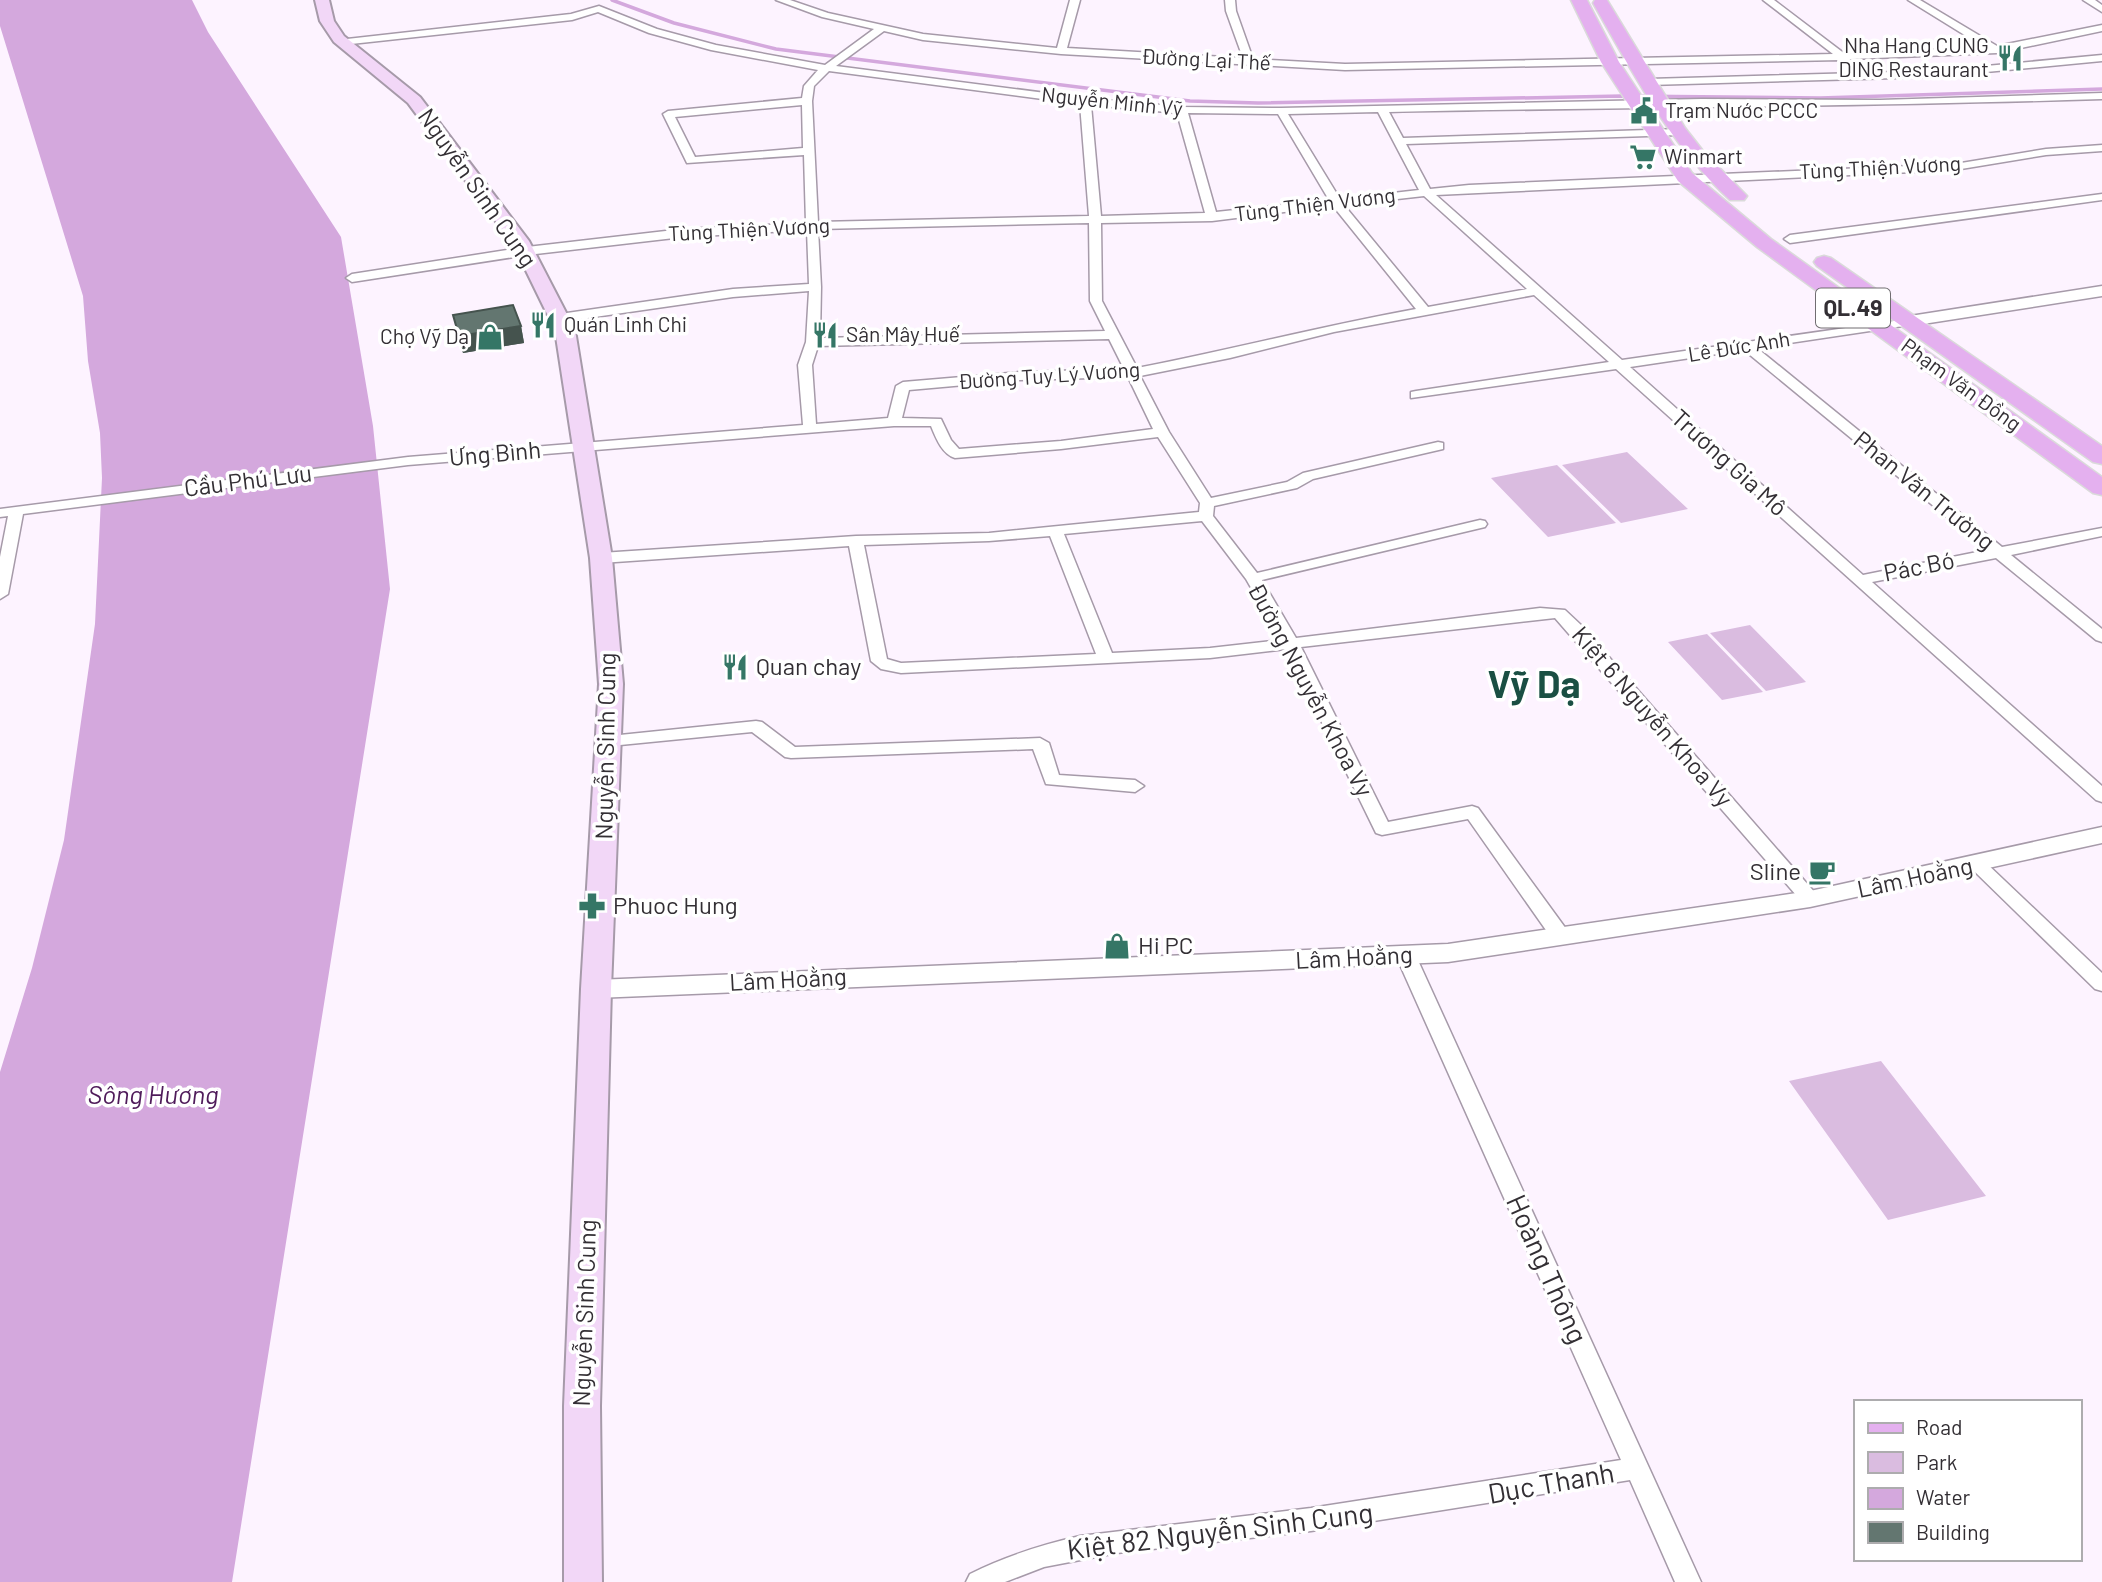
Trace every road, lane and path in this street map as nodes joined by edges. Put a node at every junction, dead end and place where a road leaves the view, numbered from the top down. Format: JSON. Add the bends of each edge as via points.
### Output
{"nodes":[{"id":1,"x":322,"y":0,"type":"edge"},
{"id":2,"x":781,"y":0,"type":"edge"},
{"id":3,"x":1075,"y":0,"type":"edge"},
{"id":4,"x":1230,"y":0,"type":"edge"},
{"id":5,"x":1579,"y":0,"type":"edge"},
{"id":6,"x":1599,"y":0,"type":"edge"},
{"id":7,"x":1768,"y":0,"type":"edge"},
{"id":8,"x":1913,"y":0,"type":"edge"},
{"id":9,"x":2088,"y":0,"type":"edge"},
{"id":10,"x":2102,"y":9,"type":"edge"},
{"id":11,"x":2102,"y":28,"type":"edge"},
{"id":12,"x":881,"y":29,"type":"junction"},
{"id":13,"x":342,"y":42,"type":"junction"},
{"id":14,"x":1996,"y":50,"type":"junction"},
{"id":15,"x":1061,"y":51,"type":"junction"},
{"id":16,"x":1844,"y":57,"type":"junction"},
{"id":17,"x":2102,"y":58,"type":"edge"},
{"id":18,"x":1249,"y":62,"type":"junction"},
{"id":19,"x":1610,"y":62,"type":"junction"},
{"id":20,"x":1636,"y":62,"type":"junction"},
{"id":21,"x":831,"y":65,"type":"junction"},
{"id":22,"x":2023,"y":68,"type":"junction"},
{"id":23,"x":1864,"y":77,"type":"junction"},
{"id":24,"x":1646,"y":96,"type":"junction"},
{"id":25,"x":2102,"y":96,"type":"edge"},
{"id":26,"x":807,"y":101,"type":"junction"},
{"id":27,"x":1085,"y":101,"type":"junction"},
{"id":28,"x":1382,"y":109,"type":"junction"},
{"id":29,"x":1182,"y":110,"type":"junction"},
{"id":30,"x":1281,"y":111,"type":"junction"},
{"id":31,"x":1654,"y":132,"type":"junction"},
{"id":32,"x":1679,"y":132,"type":"junction"},
{"id":33,"x":1401,"y":141,"type":"junction"},
{"id":34,"x":2102,"y":148,"type":"edge"},
{"id":35,"x":808,"y":151,"type":"junction"},
{"id":36,"x":1713,"y":176,"type":"junction"},
{"id":37,"x":1685,"y":177,"type":"junction"},
{"id":38,"x":1426,"y":192,"type":"junction"},
{"id":39,"x":2102,"y":197,"type":"edge"},
{"id":40,"x":1338,"y":205,"type":"junction"},
{"id":41,"x":1212,"y":217,"type":"junction"},
{"id":42,"x":1095,"y":219,"type":"junction"},
{"id":43,"x":810,"y":226,"type":"junction"},
{"id":44,"x":1790,"y":239,"type":"junction"},
{"id":45,"x":527,"y":251,"type":"junction"},
{"id":46,"x":352,"y":278,"type":"dead end"},
{"id":47,"x":816,"y":287,"type":"junction"},
{"id":48,"x":1537,"y":291,"type":"junction"},
{"id":49,"x":2102,"y":291,"type":"edge"},
{"id":50,"x":1424,"y":312,"type":"junction"},
{"id":51,"x":561,"y":318,"type":"junction"},
{"id":52,"x":1910,"y":321,"type":"junction"},
{"id":53,"x":1877,"y":325,"type":"junction"},
{"id":54,"x":1114,"y":335,"type":"junction"},
{"id":55,"x":813,"y":342,"type":"junction"},
{"id":56,"x":1746,"y":346,"type":"junction"},
{"id":57,"x":1619,"y":366,"type":"junction"},
{"id":58,"x":1133,"y":373,"type":"junction"},
{"id":59,"x":1416,"y":395,"type":"dead end"},
{"id":60,"x":894,"y":422,"type":"junction"},
{"id":61,"x":810,"y":430,"type":"junction"},
{"id":62,"x":1162,"y":432,"type":"junction"},
{"id":63,"x":583,"y":446,"type":"junction"},
{"id":64,"x":1438,"y":446,"type":"dead end"},
{"id":65,"x":2102,"y":457,"type":"edge"},
{"id":66,"x":408,"y":461,"type":"joint"},
{"id":67,"x":2102,"y":488,"type":"edge"},
{"id":68,"x":17,"y":510,"type":"junction"},
{"id":69,"x":1206,"y":510,"type":"junction"},
{"id":70,"x":0,"y":513,"type":"edge"},
{"id":71,"x":1480,"y":524,"type":"dead end"},
{"id":72,"x":1056,"y":532,"type":"junction"},
{"id":73,"x":2102,"y":532,"type":"edge"},
{"id":74,"x":856,"y":541,"type":"junction"},
{"id":75,"x":1998,"y":551,"type":"junction"},
{"id":76,"x":601,"y":558,"type":"junction"},
{"id":77,"x":1253,"y":578,"type":"junction"},
{"id":78,"x":1859,"y":580,"type":"junction"},
{"id":79,"x":0,"y":594,"type":"edge"},
{"id":80,"x":2102,"y":637,"type":"edge"},
{"id":81,"x":1292,"y":645,"type":"junction"},
{"id":82,"x":1105,"y":656,"type":"junction"},
{"id":83,"x":610,"y":741,"type":"junction"},
{"id":84,"x":1135,"y":786,"type":"dead end"},
{"id":85,"x":2102,"y":796,"type":"edge"},
{"id":86,"x":2102,"y":835,"type":"edge"},
{"id":87,"x":1978,"y":864,"type":"junction"},
{"id":88,"x":1810,"y":899,"type":"junction"},
{"id":89,"x":1562,"y":938,"type":"junction"},
{"id":90,"x":1406,"y":956,"type":"junction"},
{"id":91,"x":2102,"y":984,"type":"edge"},
{"id":92,"x":596,"y":989,"type":"junction"},
{"id":93,"x":1637,"y":1468,"type":"junction"},
{"id":94,"x":1466,"y":1498,"type":"joint"},
{"id":95,"x":583,"y":1582,"type":"edge"},
{"id":96,"x":979,"y":1582,"type":"edge"},
{"id":97,"x":1688,"y":1582,"type":"edge"}],
"edges":[{"from":1,"to":13,"type":"main road","name":"Nguyễn Sinh Cung","via":[[327,21]]},
{"from":2,"to":12,"type":"street","name":"Đường Lại Thế"},
{"from":3,"to":15,"type":"street"},
{"from":4,"to":18,"type":"street"},
{"from":5,"to":19,"type":"main road","name":"Phạm Văn Đồng","number":"QL.49"},
{"from":6,"to":20,"type":"main road","name":"Phạm Văn Đồng","number":"QL.49"},
{"from":7,"to":16,"type":"street"},
{"from":8,"to":14,"type":"street"},
{"from":9,"to":10,"type":"street"},
{"from":11,"to":14,"type":"street","name":"Đường Lại Thế"},
{"from":12,"to":15,"type":"street","name":"Đường Lại Thế"},
{"from":12,"to":21,"type":"street"},
{"from":13,"to":21,"type":"street","name":"Nguyễn Minh Vỹ","via":[[572,18],[599,9],[653,31],[715,48],[796,64]]},
{"from":13,"to":45,"type":"main road","name":"Nguyễn Sinh Cung","via":[[414,100]]},
{"from":14,"to":16,"type":"street","name":"Đường Lại Thế"},
{"from":14,"to":22,"type":"street"},
{"from":15,"to":18,"type":"street","name":"Đường Lại Thế"},
{"from":16,"to":20,"type":"street","name":"Đường Lại Thế"},
{"from":16,"to":23,"type":"street"},
{"from":17,"to":22,"type":"street"},
{"from":18,"to":19,"type":"street","name":"Đường Lại Thế","via":[[1345,67]]},
{"from":19,"to":20,"type":"street","name":"Đường Lại Thế"},
{"from":19,"to":24,"type":"main road","name":"Phạm Văn Đồng","number":"QL.49"},
{"from":20,"to":24,"type":"main road","name":"Phạm Văn Đồng","number":"QL.49"},
{"from":21,"to":26,"type":"street","via":[[809,86]]},
{"from":21,"to":27,"type":"street","name":"Nguyễn Minh Vỹ"},
{"from":22,"to":23,"type":"street"},
{"from":23,"to":24,"type":"street"},
{"from":24,"to":25,"type":"street","via":[[1880,103]]},
{"from":24,"to":28,"type":"street","name":"Nguyễn Minh Vỹ"},
{"from":24,"to":31,"type":"main road","name":"Phạm Văn Đồng","number":"QL.49"},
{"from":24,"to":32,"type":"main road","name":"Phạm Văn Đồng","number":"QL.49"},
{"from":26,"to":35,"type":"street"},
{"from":26,"to":35,"type":"street","via":[[668,114],[691,161]]},
{"from":27,"to":29,"type":"street","name":"Nguyễn Minh Vỹ"},
{"from":27,"to":42,"type":"street","name":"Đường Nguyễn Khoa Vy"},
{"from":28,"to":30,"type":"street","name":"Nguyễn Minh Vỹ"},
{"from":28,"to":33,"type":"street","name":"Trương Gia Mô"},
{"from":29,"to":30,"type":"street","name":"Nguyễn Minh Vỹ"},
{"from":29,"to":41,"type":"street"},
{"from":30,"to":40,"type":"street"},
{"from":31,"to":32,"type":"street"},
{"from":31,"to":33,"type":"street"},
{"from":31,"to":37,"type":"main road","name":"Phạm Văn Đồng","number":"QL.49"},
{"from":32,"to":36,"type":"main road","name":"Phạm Văn Đồng","number":"QL.49"},
{"from":33,"to":38,"type":"street","name":"Trương Gia Mô"},
{"from":34,"to":36,"type":"street","name":"Tùng Thiện Vương","via":[[1955,167]]},
{"from":35,"to":43,"type":"street"},
{"from":36,"to":37,"type":"street","name":"Tùng Thiện Vương"},
{"from":36,"to":44,"type":"main road","name":"Phạm Văn Đồng","number":"QL.49"},
{"from":37,"to":38,"type":"street","name":"Tùng Thiện Vương"},
{"from":37,"to":53,"type":"main road","name":"Phạm Văn Đồng","number":"QL.49","via":[[1764,243]]},
{"from":38,"to":40,"type":"street","name":"Tùng Thiện Vương"},
{"from":38,"to":48,"type":"street","name":"Trương Gia Mô"},
{"from":39,"to":44,"type":"street"},
{"from":40,"to":41,"type":"street","name":"Tùng Thiện Vương"},
{"from":40,"to":50,"type":"street"},
{"from":41,"to":42,"type":"street","name":"Tùng Thiện Vương"},
{"from":42,"to":43,"type":"street","name":"Tùng Thiện Vương"},
{"from":42,"to":54,"type":"street","name":"Đường Nguyễn Khoa Vy","via":[[1096,302]]},
{"from":43,"to":45,"type":"street","name":"Tùng Thiện Vương","via":[[683,233]]},
{"from":43,"to":47,"type":"street"},
{"from":44,"to":52,"type":"main road","name":"Phạm Văn Đồng","number":"QL.49"},
{"from":45,"to":46,"type":"street","name":"Tùng Thiện Vương"},
{"from":45,"to":51,"type":"main road","name":"Nguyễn Sinh Cung"},
{"from":47,"to":51,"type":"street","via":[[733,293]]},
{"from":47,"to":55,"type":"street"},
{"from":48,"to":50,"type":"street","name":"Đường Tuy Lý Vương"},
{"from":48,"to":57,"type":"street","name":"Trương Gia Mô"},
{"from":49,"to":52,"type":"street","name":"Lê Đức Anh"},
{"from":50,"to":58,"type":"street","name":"Đường Tuy Lý Vương"},
{"from":51,"to":63,"type":"main road","name":"Nguyễn Sinh Cung"},
{"from":52,"to":53,"type":"street","name":"Lê Đức Anh"},
{"from":52,"to":65,"type":"main road","name":"Phạm Văn Đồng","number":"QL.49"},
{"from":53,"to":56,"type":"street","name":"Lê Đức Anh"},
{"from":53,"to":67,"type":"main road","name":"Phạm Văn Đồng","number":"QL.49"},
{"from":54,"to":55,"type":"street"},
{"from":54,"to":58,"type":"street","name":"Đường Nguyễn Khoa Vy"},
{"from":55,"to":61,"type":"street","via":[[805,365]]},
{"from":56,"to":57,"type":"street","name":"Lê Đức Anh"},
{"from":56,"to":75,"type":"street","name":"Phan Văn Trường"},
{"from":57,"to":59,"type":"street","name":"Lê Đức Anh"},
{"from":57,"to":78,"type":"street","name":"Trương Gia Mô"},
{"from":58,"to":60,"type":"street","name":"Đường Tuy Lý Vương","via":[[903,386]]},
{"from":58,"to":62,"type":"street","name":"Đường Nguyễn Khoa Vy"},
{"from":60,"to":61,"type":"street"},
{"from":60,"to":62,"type":"street","via":[[936,422],[955,454]]},
{"from":61,"to":63,"type":"street"},
{"from":62,"to":69,"type":"street","name":"Đường Nguyễn Khoa Vy"},
{"from":63,"to":66,"type":"street","name":"Ưng Bình"},
{"from":63,"to":76,"type":"main road","name":"Nguyễn Sinh Cung"},
{"from":64,"to":69,"type":"street","via":[[1308,476]]},
{"from":66,"to":68,"type":"street","name":"Cầu Phú Lưu"},
{"from":68,"to":70,"type":"street"},
{"from":68,"to":79,"type":"street"},
{"from":69,"to":72,"type":"street"},
{"from":69,"to":77,"type":"street","name":"Đường Nguyễn Khoa Vy"},
{"from":71,"to":77,"type":"street"},
{"from":72,"to":74,"type":"street"},
{"from":72,"to":82,"type":"street"},
{"from":73,"to":75,"type":"street","name":"Pác Bó"},
{"from":74,"to":76,"type":"street"},
{"from":74,"to":82,"type":"street","via":[[879,661],[887,666]]},
{"from":75,"to":78,"type":"street","name":"Pác Bó"},
{"from":75,"to":80,"type":"street","name":"Phan Văn Trường"},
{"from":76,"to":83,"type":"main road","name":"Nguyễn Sinh Cung","via":[[611,684]]},
{"from":77,"to":81,"type":"street","name":"Đường Nguyễn Khoa Vy"},
{"from":78,"to":85,"type":"street","name":"Trương Gia Mô"},
{"from":81,"to":82,"type":"street"},
{"from":81,"to":88,"type":"street","name":"Kiệt 6 Nguyễn Khoa Vy","via":[[1548,612],[1563,615]]},
{"from":81,"to":89,"type":"street","name":"Đường Nguyễn Khoa Vy","via":[[1382,829],[1472,812]]},
{"from":83,"to":84,"type":"street","via":[[756,726],[792,752],[1040,743],[1052,780]]},
{"from":83,"to":92,"type":"main road","name":"Nguyễn Sinh Cung"},
{"from":86,"to":87,"type":"street","name":"Lâm Hoằng"},
{"from":87,"to":88,"type":"street","name":"Lâm Hoằng"},
{"from":87,"to":91,"type":"street"},
{"from":88,"to":89,"type":"street","name":"Lâm Hoằng"},
{"from":89,"to":90,"type":"street","name":"Lâm Hoằng"},
{"from":90,"to":92,"type":"street","name":"Lâm Hoằng"},
{"from":90,"to":93,"type":"street","name":"Hoàng Thông"},
{"from":92,"to":95,"type":"main road","name":"Nguyễn Sinh Cung","via":[[582,1406]]},
{"from":93,"to":94,"type":"street","name":"Dục Thanh"},
{"from":93,"to":97,"type":"street","name":"Hoàng Thông"},
{"from":94,"to":96,"type":"street","name":"Kiệt 82 Nguyễn Sinh Cung","via":[[1078,1548],[1025,1560]]}]}
